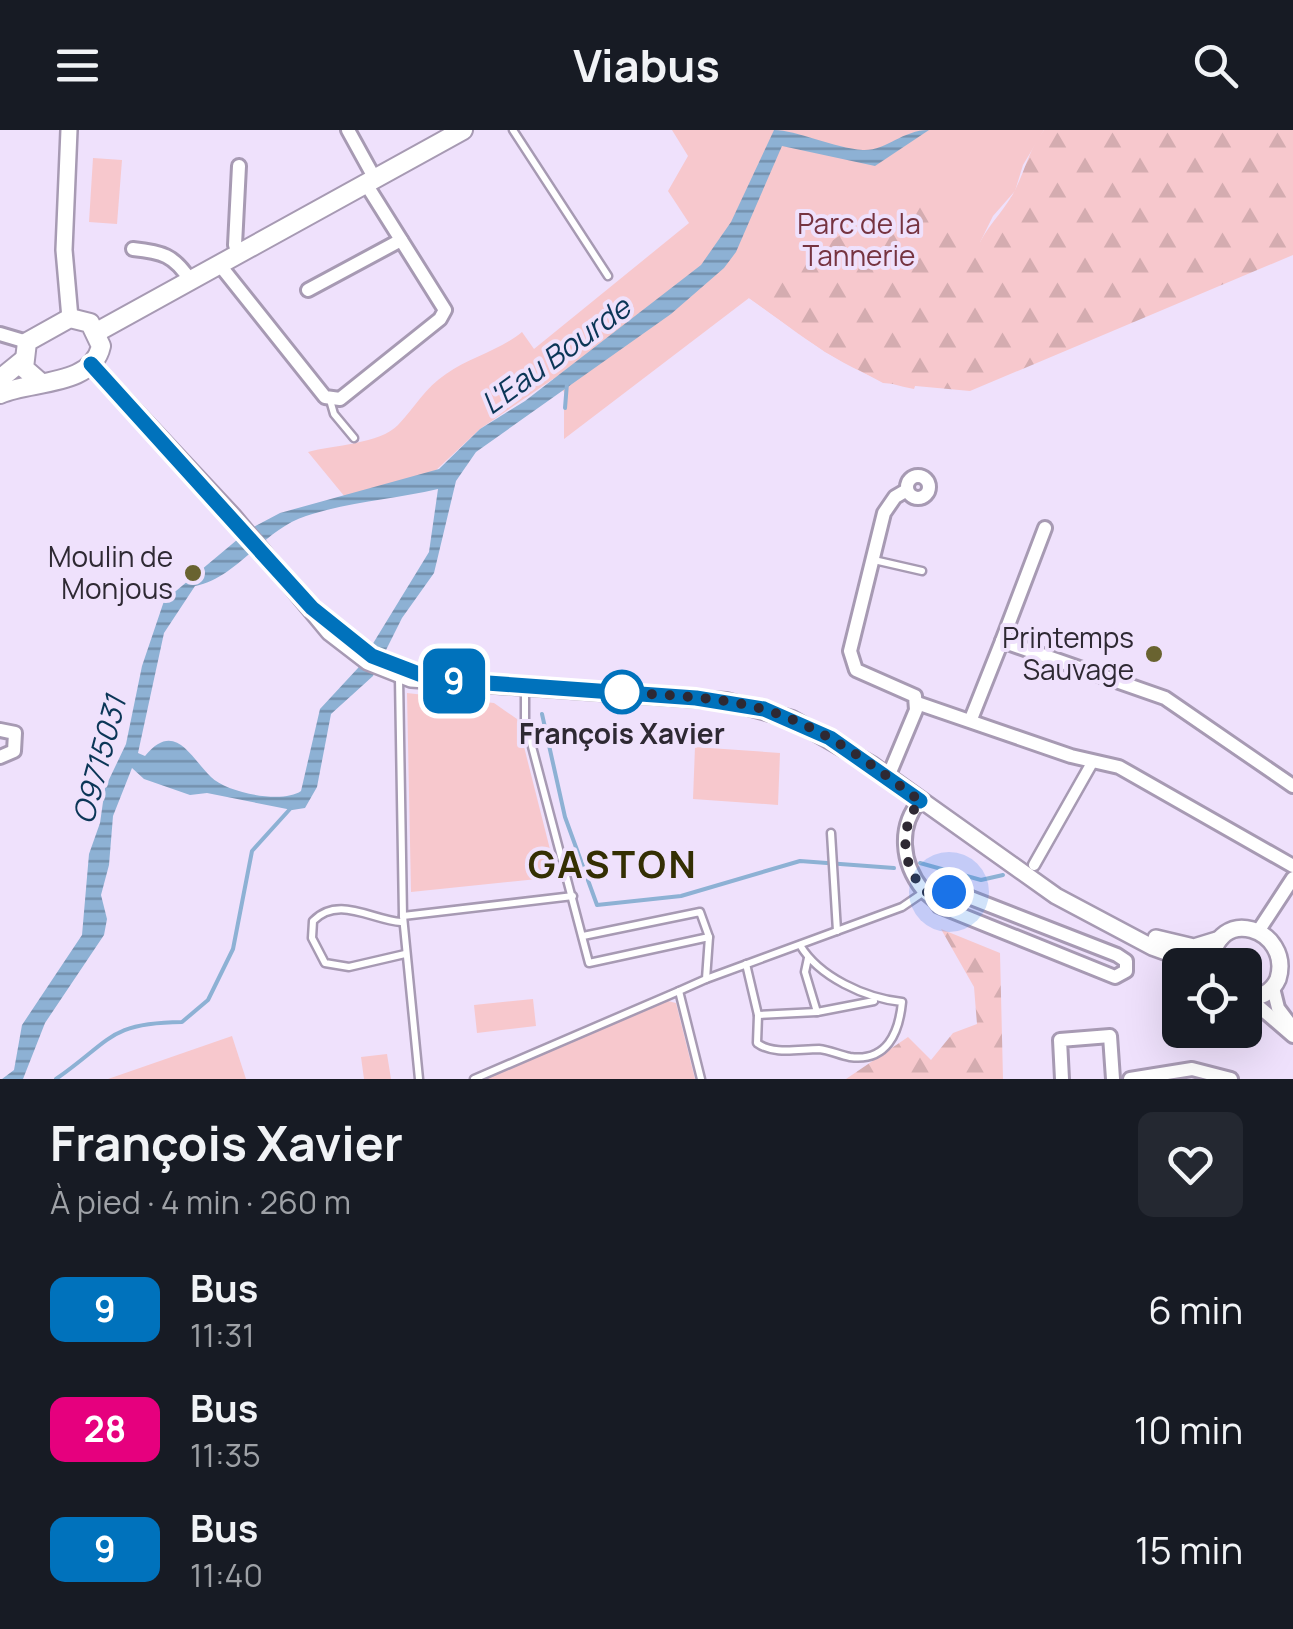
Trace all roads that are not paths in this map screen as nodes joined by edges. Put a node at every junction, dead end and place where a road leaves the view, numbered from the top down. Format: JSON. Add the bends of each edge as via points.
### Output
{"nodes":[{"id":1,"x":69,"y":130,"type":"edge"},
{"id":2,"x":348,"y":130,"type":"edge"},
{"id":3,"x":463,"y":130,"type":"edge"},
{"id":4,"x":513,"y":130,"type":"edge"},
{"id":5,"x":238,"y":166,"type":"dead end"},
{"id":6,"x":370,"y":182,"type":"junction"},
{"id":7,"x":401,"y":240,"type":"junction"},
{"id":8,"x":134,"y":249,"type":"dead end"},
{"id":9,"x":239,"y":253,"type":"junction"},
{"id":10,"x":219,"y":264,"type":"junction"},
{"id":11,"x":608,"y":276,"type":"dead end"},
{"id":12,"x":190,"y":280,"type":"junction"},
{"id":13,"x":308,"y":290,"type":"dead end"},
{"id":14,"x":70,"y":318,"type":"junction"},
{"id":15,"x":97,"y":332,"type":"junction"},
{"id":16,"x":0,"y":334,"type":"edge"},
{"id":17,"x":27,"y":342,"type":"junction"},
{"id":18,"x":22,"y":361,"type":"junction"},
{"id":19,"x":91,"y":364,"type":"junction"},
{"id":20,"x":0,"y":380,"type":"edge"},
{"id":21,"x":40,"y":382,"type":"junction"},
{"id":22,"x":0,"y":394,"type":"edge"},
{"id":23,"x":330,"y":399,"type":"junction"},
{"id":24,"x":354,"y":438,"type":"dead end"},
{"id":25,"x":907,"y":490,"type":"dead end"},
{"id":26,"x":1045,"y":528,"type":"dead end"},
{"id":27,"x":874,"y":560,"type":"junction"},
{"id":28,"x":922,"y":571,"type":"dead end"},
{"id":29,"x":1002,"y":640,"type":"junction"},
{"id":30,"x":384,"y":666,"type":"junction"},
{"id":31,"x":400,"y":676,"type":"junction"},
{"id":32,"x":432,"y":679,"type":"junction"},
{"id":33,"x":525,"y":685,"type":"junction"},
{"id":34,"x":917,"y":703,"type":"junction"},
{"id":35,"x":972,"y":719,"type":"junction"},
{"id":36,"x":0,"y":730,"type":"edge"},
{"id":37,"x":0,"y":758,"type":"edge"},
{"id":38,"x":1093,"y":761,"type":"junction"},
{"id":39,"x":888,"y":777,"type":"junction"},
{"id":40,"x":1293,"y":786,"type":"edge"},
{"id":41,"x":920,"y":801,"type":"junction"},
{"id":42,"x":831,"y":833,"type":"dead end"},
{"id":43,"x":1034,"y":865,"type":"dead end"},
{"id":44,"x":1293,"y":866,"type":"edge"},
{"id":45,"x":1293,"y":878,"type":"edge"},
{"id":46,"x":573,"y":896,"type":"junction"},
{"id":47,"x":930,"y":896,"type":"junction"},
{"id":48,"x":402,"y":919,"type":"junction"},
{"id":49,"x":1259,"y":930,"type":"junction"},
{"id":50,"x":837,"y":931,"type":"junction"},
{"id":51,"x":583,"y":936,"type":"junction"},
{"id":52,"x":1136,"y":936,"type":"junction"},
{"id":53,"x":709,"y":937,"type":"junction"},
{"id":54,"x":1220,"y":939,"type":"junction"},
{"id":55,"x":800,"y":945,"type":"junction"},
{"id":56,"x":1163,"y":948,"type":"edge"},
{"id":57,"x":1217,"y":948,"type":"edge"},
{"id":58,"x":1286,"y":952,"type":"edge"},
{"id":59,"x":405,"y":954,"type":"junction"},
{"id":60,"x":808,"y":958,"type":"junction"},
{"id":61,"x":746,"y":964,"type":"junction"},
{"id":62,"x":1282,"y":978,"type":"edge"},
{"id":63,"x":706,"y":979,"type":"junction"},
{"id":64,"x":680,"y":991,"type":"junction"},
{"id":65,"x":880,"y":1000,"type":"junction"},
{"id":66,"x":1262,"y":1011,"type":"edge"},
{"id":67,"x":818,"y":1012,"type":"junction"},
{"id":68,"x":758,"y":1015,"type":"junction"},
{"id":69,"x":1293,"y":1028,"type":"edge"},
{"id":70,"x":1293,"y":1036,"type":"edge"},
{"id":71,"x":419,"y":1079,"type":"edge"},
{"id":72,"x":474,"y":1079,"type":"edge"},
{"id":73,"x":701,"y":1079,"type":"edge"},
{"id":74,"x":1062,"y":1079,"type":"edge"},
{"id":75,"x":1112,"y":1079,"type":"edge"},
{"id":76,"x":1130,"y":1079,"type":"edge"},
{"id":77,"x":1232,"y":1079,"type":"edge"}],
"edges":[{"from":1,"to":14,"type":"street","via":[[64,250]]},
{"from":2,"to":6,"type":"street"},
{"from":3,"to":6,"type":"main road"},
{"from":4,"to":11,"type":"lane"},
{"from":5,"to":9,"type":"street"},
{"from":6,"to":7,"type":"street"},
{"from":6,"to":9,"type":"main road"},
{"from":7,"to":13,"type":"street"},
{"from":7,"to":23,"type":"street","via":[[443,301],[443,316],[340,398]]},
{"from":8,"to":12,"type":"street","via":[[164,252]]},
{"from":9,"to":10,"type":"main road"},
{"from":10,"to":12,"type":"main road"},
{"from":10,"to":23,"type":"street"},
{"from":12,"to":15,"type":"main road"},
{"from":14,"to":15,"type":"main road","via":[[87,321]]},
{"from":14,"to":17,"type":"main road"},
{"from":15,"to":19,"type":"main road","via":[[100,354]]},
{"from":16,"to":17,"type":"street"},
{"from":17,"to":18,"type":"main road"},
{"from":18,"to":20,"type":"main road"},
{"from":18,"to":21,"type":"main road"},
{"from":19,"to":21,"type":"main road","via":[[56,382]]},
{"from":19,"to":30,"type":"street","via":[[329,632]]},
{"from":21,"to":22,"type":"main road"},
{"from":23,"to":24,"type":"lane"},
{"from":25,"to":27,"type":"street","via":[[884,512]]},
{"from":26,"to":29,"type":"street"},
{"from":27,"to":28,"type":"lane"},
{"from":27,"to":34,"type":"street","via":[[852,665],[909,691]]},
{"from":29,"to":35,"type":"street"},
{"from":29,"to":40,"type":"street","via":[[1165,698]]},
{"from":30,"to":31,"type":"street"},
{"from":30,"to":32,"type":"street"},
{"from":31,"to":32,"type":"street"},
{"from":31,"to":48,"type":"lane"},
{"from":32,"to":33,"type":"street"},
{"from":33,"to":39,"type":"street","via":[[764,709],[830,738]]},
{"from":33,"to":46,"type":"lane","via":[[526,720]]},
{"from":34,"to":35,"type":"street"},
{"from":34,"to":39,"type":"street"},
{"from":35,"to":38,"type":"street"},
{"from":36,"to":37,"type":"street","via":[[15,732],[18,740]]},
{"from":38,"to":43,"type":"street"},
{"from":38,"to":44,"type":"street","via":[[1119,767]]},
{"from":39,"to":41,"type":"street"},
{"from":41,"to":47,"type":"street","via":[[904,830],[907,858]]},
{"from":41,"to":52,"type":"street","via":[[1056,896]]},
{"from":42,"to":50,"type":"lane"},
{"from":45,"to":49,"type":"street"},
{"from":46,"to":48,"type":"lane"},
{"from":46,"to":51,"type":"lane"},
{"from":47,"to":47,"type":"street","via":[[958,916],[1115,976],[1126,970],[1118,955],[953,891]]},
{"from":47,"to":50,"type":"lane"},
{"from":48,"to":59,"type":"lane"},
{"from":48,"to":59,"type":"lane","via":[[331,910],[313,921],[312,938],[326,963],[337,967]]},
{"from":49,"to":54,"type":"street","via":[[1238,928]]},
{"from":49,"to":58,"type":"street"},
{"from":50,"to":55,"type":"lane"},
{"from":51,"to":53,"type":"lane","via":[[700,912]]},
{"from":51,"to":53,"type":"lane","via":[[589,963]]},
{"from":52,"to":54,"type":"street","via":[[1194,947]]},
{"from":52,"to":56,"type":"street"},
{"from":53,"to":63,"type":"lane"},
{"from":54,"to":57,"type":"street"},
{"from":55,"to":60,"type":"lane"},
{"from":55,"to":61,"type":"lane"},
{"from":58,"to":62,"type":"street"},
{"from":59,"to":71,"type":"lane"},
{"from":60,"to":65,"type":"lane"},
{"from":60,"to":67,"type":"lane","via":[[805,972]]},
{"from":61,"to":63,"type":"lane"},
{"from":61,"to":68,"type":"lane"},
{"from":62,"to":69,"type":"street","via":[[1282,1014]]},
{"from":63,"to":64,"type":"lane"},
{"from":64,"to":72,"type":"lane"},
{"from":64,"to":73,"type":"lane"},
{"from":65,"to":67,"type":"lane"},
{"from":65,"to":68,"type":"lane","via":[[902,1002],[898,1032],[887,1047],[867,1056],[767,1050],[757,1043]]},
{"from":66,"to":70,"type":"street"},
{"from":67,"to":68,"type":"lane"},
{"from":74,"to":75,"type":"street","via":[[1060,1040],[1110,1036]]},
{"from":76,"to":77,"type":"street","via":[[1192,1068]]}]}
